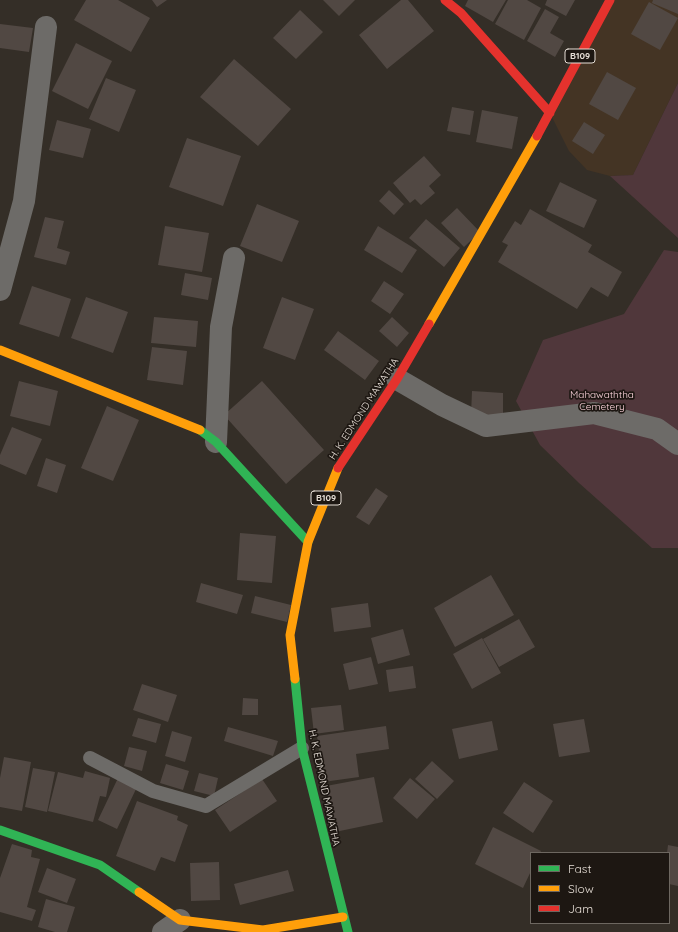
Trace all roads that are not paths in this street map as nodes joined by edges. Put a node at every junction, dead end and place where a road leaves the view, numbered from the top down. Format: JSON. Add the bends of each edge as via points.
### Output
{"nodes":[{"id":1,"x":445,"y":0,"type":"edge"},
{"id":2,"x":610,"y":0,"type":"edge"},
{"id":3,"x":46,"y":26,"type":"dead end"},
{"id":4,"x":550,"y":113,"type":"junction"},
{"id":5,"x":234,"y":258,"type":"dead end"},
{"id":6,"x":0,"y":290,"type":"edge"},
{"id":7,"x":0,"y":350,"type":"edge"},
{"id":8,"x":397,"y":379,"type":"junction"},
{"id":9,"x":216,"y":442,"type":"junction"},
{"id":10,"x":678,"y":444,"type":"edge"},
{"id":11,"x":308,"y":542,"type":"junction"},
{"id":12,"x":302,"y":748,"type":"junction"},
{"id":13,"x":90,"y":758,"type":"dead end"},
{"id":14,"x":0,"y":830,"type":"edge"},
{"id":15,"x":343,"y":917,"type":"junction"},
{"id":16,"x":171,"y":926,"type":"edge"},
{"id":17,"x":348,"y":932,"type":"edge"}],
"edges":[{"from":1,"to":4,"type":"main road","via":[[461,13]]},
{"from":2,"to":4,"type":"main road","number":"B109"},
{"from":3,"to":6,"type":"street","via":[[24,201]]},
{"from":4,"to":8,"type":"main road","name":"H. K. EDMOND MAWATHA","number":"B109"},
{"from":5,"to":9,"type":"street","via":[[221,327]]},
{"from":7,"to":9,"type":"main road","via":[[199,429]]},
{"from":8,"to":10,"type":"street","via":[[486,426],[594,413],[658,430]]},
{"from":8,"to":11,"type":"main road","name":"H. K. EDMOND MAWATHA","number":"B109","via":[[340,462]]},
{"from":9,"to":11,"type":"main road"},
{"from":11,"to":12,"type":"main road","name":"H. K. EDMOND MAWATHA","number":"B109","via":[[290,635]]},
{"from":12,"to":13,"type":"lane","via":[[206,806],[153,791]]},
{"from":12,"to":15,"type":"main road","name":"H. K. EDMOND MAWATHA","number":"B109"},
{"from":14,"to":16,"type":"main road","via":[[100,865]]},
{"from":15,"to":16,"type":"main road","via":[[263,930]]},
{"from":15,"to":17,"type":"main road","name":"H. K. EDMOND MAWATHA","number":"B109"}]}
